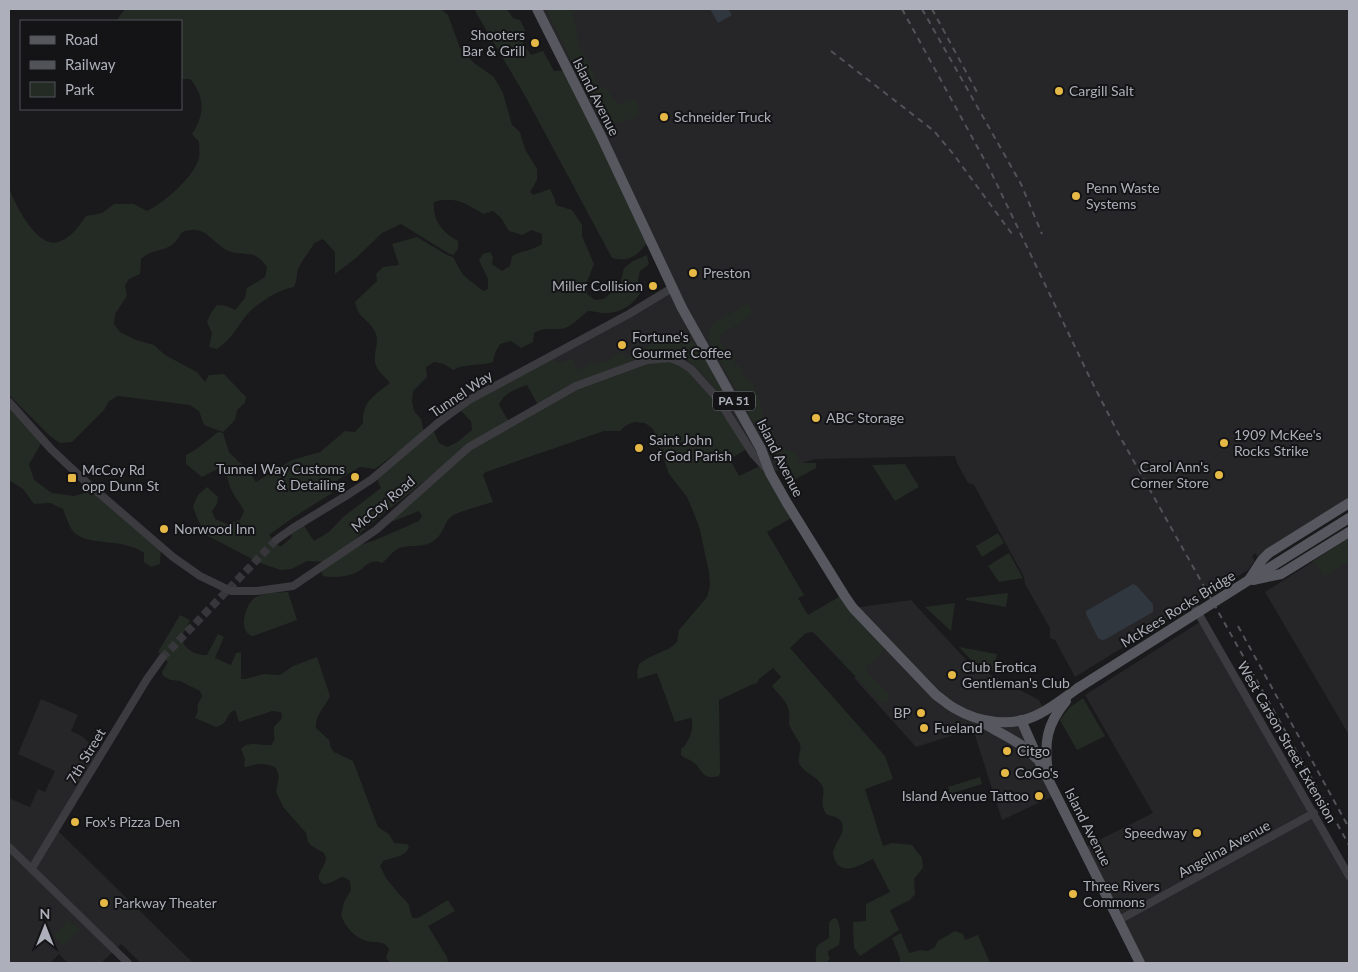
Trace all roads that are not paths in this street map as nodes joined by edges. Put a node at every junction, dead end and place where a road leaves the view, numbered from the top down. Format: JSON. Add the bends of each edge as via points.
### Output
{"nodes":[{"id":1,"x":537,"y":9,"type":"edge"},
{"id":2,"x":672,"y":288,"type":"junction"},
{"id":3,"x":9,"y":402,"type":"edge"},
{"id":4,"x":770,"y":473,"type":"junction"},
{"id":5,"x":1349,"y":504,"type":"edge"},
{"id":6,"x":1349,"y":518,"type":"edge"},
{"id":7,"x":1349,"y":532,"type":"edge"},
{"id":8,"x":276,"y":540,"type":"tunnel mouth"},
{"id":9,"x":1251,"y":579,"type":"junction"},
{"id":10,"x":1193,"y":604,"type":"dead end"},
{"id":11,"x":162,"y":658,"type":"tunnel mouth"},
{"id":12,"x":1076,"y":689,"type":"junction"},
{"id":13,"x":947,"y":702,"type":"junction"},
{"id":14,"x":975,"y":717,"type":"junction"},
{"id":15,"x":1021,"y":720,"type":"junction"},
{"id":16,"x":1002,"y":721,"type":"junction"},
{"id":17,"x":1040,"y":763,"type":"junction"},
{"id":18,"x":1050,"y":782,"type":"junction"},
{"id":19,"x":1314,"y":813,"type":"junction"},
{"id":20,"x":9,"y":847,"type":"edge"},
{"id":21,"x":32,"y":868,"type":"junction"},
{"id":22,"x":1349,"y":876,"type":"edge"},
{"id":23,"x":1119,"y":920,"type":"junction"},
{"id":24,"x":128,"y":963,"type":"edge"},
{"id":25,"x":1140,"y":963,"type":"edge"}],
"edges":[{"from":1,"to":2,"type":"main road","name":"Island Avenue","number":"PA 51"},
{"from":2,"to":4,"type":"main road","name":"Island Avenue","number":"PA 51","via":[[761,449]]},
{"from":2,"to":8,"type":"street","name":"Tunnel Way","via":[[469,400],[372,479]]},
{"from":3,"to":4,"type":"street","name":"McCoy Road","via":[[51,449],[173,557],[200,576],[231,591],[293,586],[376,530],[469,447],[576,386],[647,360],[670,358],[691,369],[718,398],[752,454]]},
{"from":4,"to":13,"type":"main road","name":"Island Avenue","number":"PA 51","via":[[853,608],[936,695]]},
{"from":5,"to":9,"type":"main road","via":[[1269,553]]},
{"from":6,"to":9,"type":"main road","name":"McKees Rocks Bridge"},
{"from":7,"to":9,"type":"main road","via":[[1281,574]]},
{"from":9,"to":12,"type":"main road","name":"McKees Rocks Bridge","bridge":true},
{"from":10,"to":19,"type":"street","name":"West Carson Street Extension"},
{"from":11,"to":21,"type":"street","name":"7th Street"},
{"from":12,"to":15,"type":"main road","name":"McKees Rocks Bridge","via":[[1040,714]]},
{"from":12,"to":18,"type":"main road","via":[[1057,713],[1048,732],[1046,753]]},
{"from":13,"to":14,"type":"main road","name":"Island Avenue","number":"PA 51","via":[[952,708]]},
{"from":13,"to":16,"type":"main road","name":"Island Avenue","number":"PA 51"},
{"from":14,"to":16,"type":"main road","name":"Island Avenue","number":"PA 51","via":[[997,723]]},
{"from":14,"to":17,"type":"main road","via":[[1024,748]]},
{"from":15,"to":16,"type":"main road","name":"Island Avenue","number":"PA 51"},
{"from":15,"to":17,"type":"main road","name":"Island Avenue"},
{"from":17,"to":18,"type":"main road","name":"Island Avenue"},
{"from":18,"to":23,"type":"main road","name":"Island Avenue"},
{"from":19,"to":22,"type":"street","name":"West Carson Street Extension"},
{"from":19,"to":23,"type":"street","name":"Angelina Avenue"},
{"from":20,"to":21,"type":"street"},
{"from":21,"to":24,"type":"street"},
{"from":23,"to":25,"type":"main road","name":"Island Avenue"}]}
